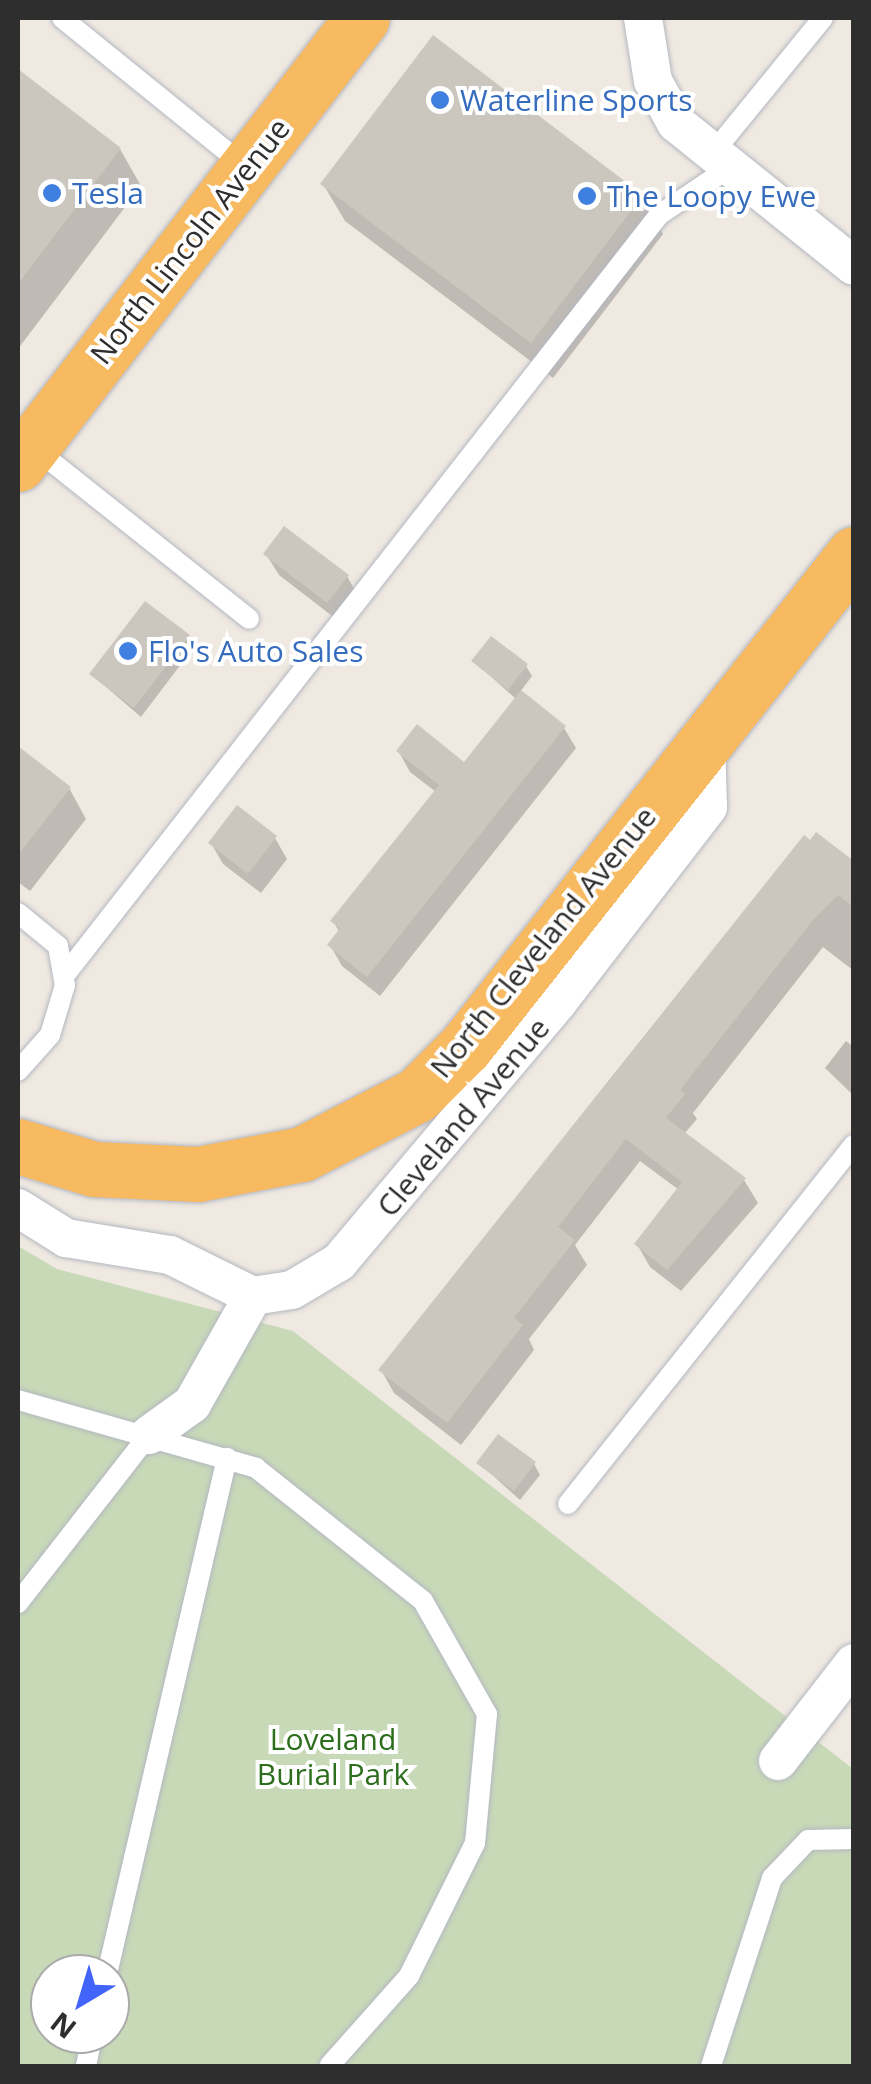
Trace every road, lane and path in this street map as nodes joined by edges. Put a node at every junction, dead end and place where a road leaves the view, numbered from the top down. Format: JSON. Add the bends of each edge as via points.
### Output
{"nodes":[{"id":1,"x":62,"y":18,"type":"edge"},
{"id":2,"x":362,"y":18,"type":"edge"},
{"id":3,"x":642,"y":18,"type":"edge"},
{"id":4,"x":823,"y":18,"type":"edge"},
{"id":5,"x":721,"y":161,"type":"junction"},
{"id":6,"x":246,"y":168,"type":"junction"},
{"id":7,"x":854,"y":266,"type":"edge"},
{"id":8,"x":24,"y":455,"type":"edge"},
{"id":9,"x":854,"y":554,"type":"edge"},
{"id":10,"x":249,"y":620,"type":"dead end"},
{"id":11,"x":706,"y":740,"type":"junction"},
{"id":12,"x":18,"y":914,"type":"edge"},
{"id":13,"x":64,"y":976,"type":"junction"},
{"id":14,"x":18,"y":1071,"type":"edge"},
{"id":15,"x":854,"y":1145,"type":"edge"},
{"id":16,"x":18,"y":1146,"type":"edge"},
{"id":17,"x":18,"y":1208,"type":"edge"},
{"id":18,"x":253,"y":1296,"type":"junction"},
{"id":19,"x":18,"y":1400,"type":"edge"},
{"id":20,"x":148,"y":1435,"type":"junction"},
{"id":21,"x":227,"y":1458,"type":"junction"},
{"id":22,"x":568,"y":1504,"type":"dead end"},
{"id":23,"x":18,"y":1603,"type":"edge"},
{"id":24,"x":854,"y":1663,"type":"edge"},
{"id":25,"x":778,"y":1761,"type":"dead end"},
{"id":26,"x":854,"y":1838,"type":"edge"},
{"id":27,"x":112,"y":1954,"type":"edge"},
{"id":28,"x":329,"y":2066,"type":"edge"},
{"id":29,"x":711,"y":2066,"type":"edge"}],
"edges":[{"from":1,"to":6,"type":"lane"},
{"from":2,"to":6,"type":"highway","name":"North Lincoln Avenue"},
{"from":3,"to":5,"type":"street","via":[[653,81],[676,123]]},
{"from":4,"to":5,"type":"lane"},
{"from":5,"to":7,"type":"street"},
{"from":5,"to":13,"type":"lane","via":[[659,214]]},
{"from":6,"to":8,"type":"highway","name":"North Lincoln Avenue"},
{"from":8,"to":10,"type":"lane"},
{"from":9,"to":11,"type":"highway","name":"North Cleveland Avenue"},
{"from":11,"to":16,"type":"highway","name":"North Cleveland Avenue","via":[[465,1047],[416,1095],[377,1120],[302,1154],[198,1174],[94,1169]]},
{"from":11,"to":18,"type":"street","name":"Cleveland Avenue","via":[[708,807],[558,1002],[339,1262],[292,1290]]},
{"from":12,"to":13,"type":"lane","via":[[58,946]]},
{"from":13,"to":14,"type":"lane","via":[[50,1035]]},
{"from":15,"to":22,"type":"lane"},
{"from":17,"to":18,"type":"street","via":[[66,1238],[170,1255]]},
{"from":18,"to":20,"type":"street","via":[[192,1404]]},
{"from":19,"to":20,"type":"lane"},
{"from":20,"to":21,"type":"lane"},
{"from":20,"to":23,"type":"lane"},
{"from":21,"to":27,"type":"lane"},
{"from":21,"to":28,"type":"lane","via":[[256,1468],[422,1601],[487,1714],[476,1843],[409,1976]]},
{"from":24,"to":25,"type":"street"},
{"from":26,"to":29,"type":"lane","via":[[808,1840],[772,1878]]}]}
